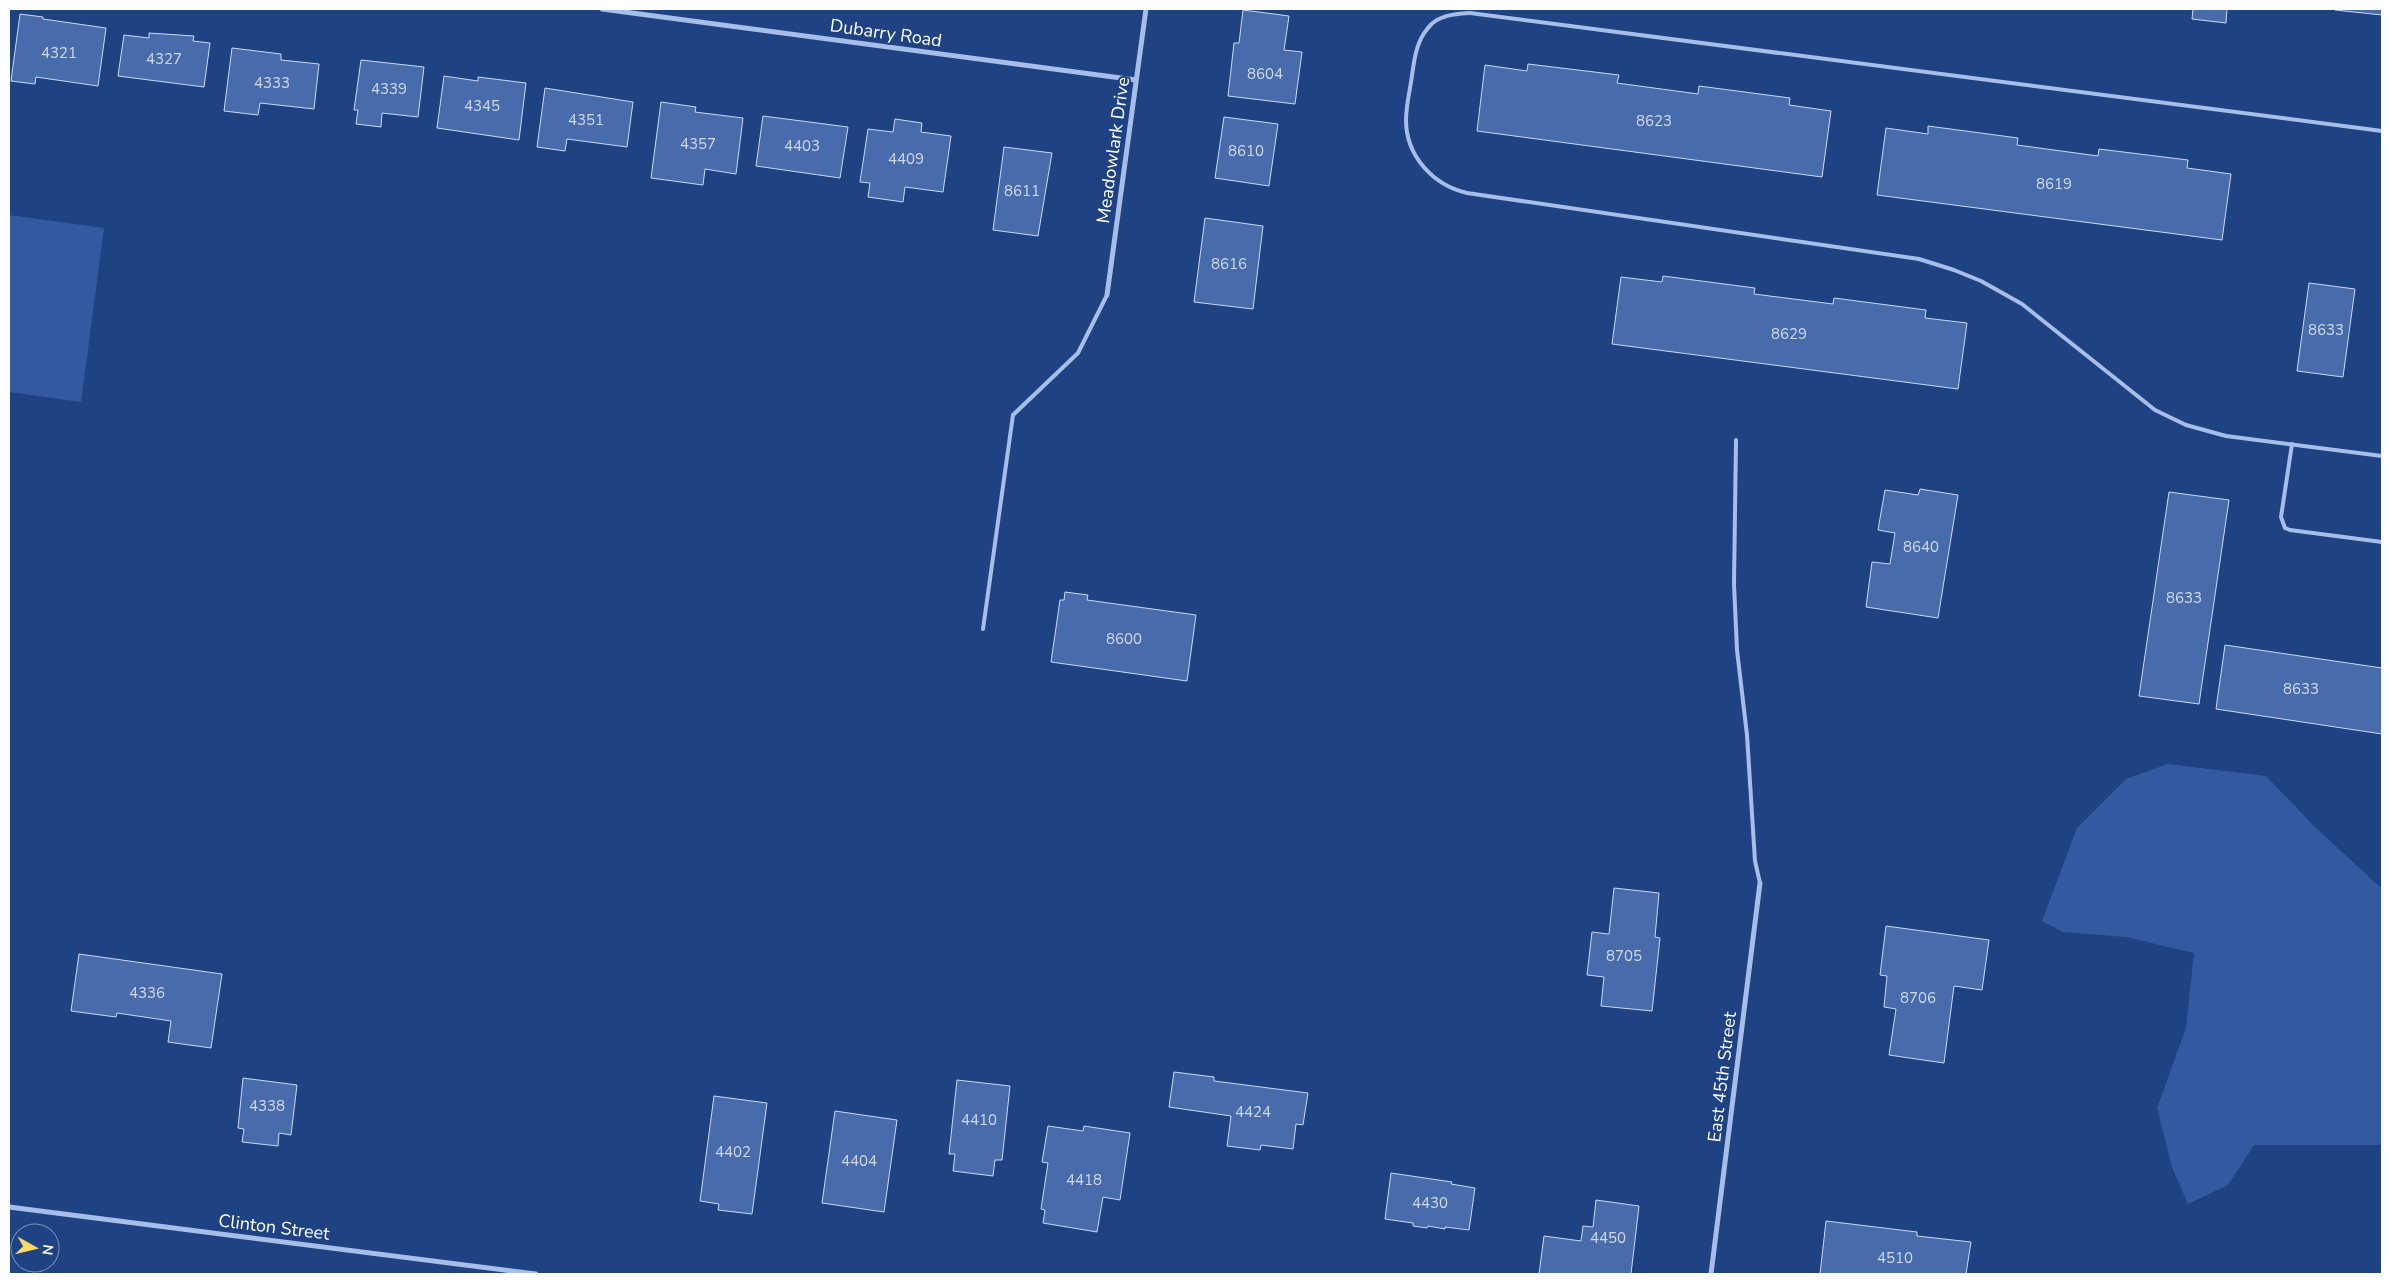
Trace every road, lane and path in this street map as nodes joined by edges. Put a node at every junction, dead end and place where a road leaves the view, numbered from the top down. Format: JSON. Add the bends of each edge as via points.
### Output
{"nodes":[{"id":1,"x":602,"y":9,"type":"edge"},
{"id":2,"x":1146,"y":9,"type":"edge"},
{"id":3,"x":1136,"y":80,"type":"junction"},
{"id":4,"x":2382,"y":131,"type":"edge"},
{"id":5,"x":1106,"y":294,"type":"joint"},
{"id":6,"x":1736,"y":440,"type":"dead end"},
{"id":7,"x":2292,"y":444,"type":"junction"},
{"id":8,"x":2382,"y":456,"type":"edge"},
{"id":9,"x":2382,"y":542,"type":"edge"},
{"id":10,"x":983,"y":629,"type":"dead end"},
{"id":11,"x":1760,"y":883,"type":"joint"},
{"id":12,"x":9,"y":1208,"type":"edge"},
{"id":13,"x":536,"y":1274,"type":"edge"},
{"id":14,"x":1711,"y":1274,"type":"edge"}],
"edges":[{"from":1,"to":3,"type":"street","name":"Dubarry Road"},
{"from":2,"to":3,"type":"street","name":"Meadowlark Drive"},
{"from":3,"to":5,"type":"street","name":"Meadowlark Drive"},
{"from":4,"to":7,"type":"lane","via":[[1470,13],[1453,14],[1434,22],[1416,51],[1406,130],[1410,145],[1424,168],[1446,185],[1467,192],[1895,254],[1954,270],[2022,304],[2167,417],[2210,432]]},
{"from":5,"to":10,"type":"lane","via":[[1078,353],[1013,415]]},
{"from":6,"to":11,"type":"lane","via":[[1734,584],[1737,650],[1747,735],[1755,861]]},
{"from":7,"to":8,"type":"lane"},
{"from":7,"to":9,"type":"lane","via":[[2281,518],[2285,528]]},
{"from":11,"to":14,"type":"street","name":"East 45th Street"},
{"from":12,"to":13,"type":"street","name":"Clinton Street"}]}
